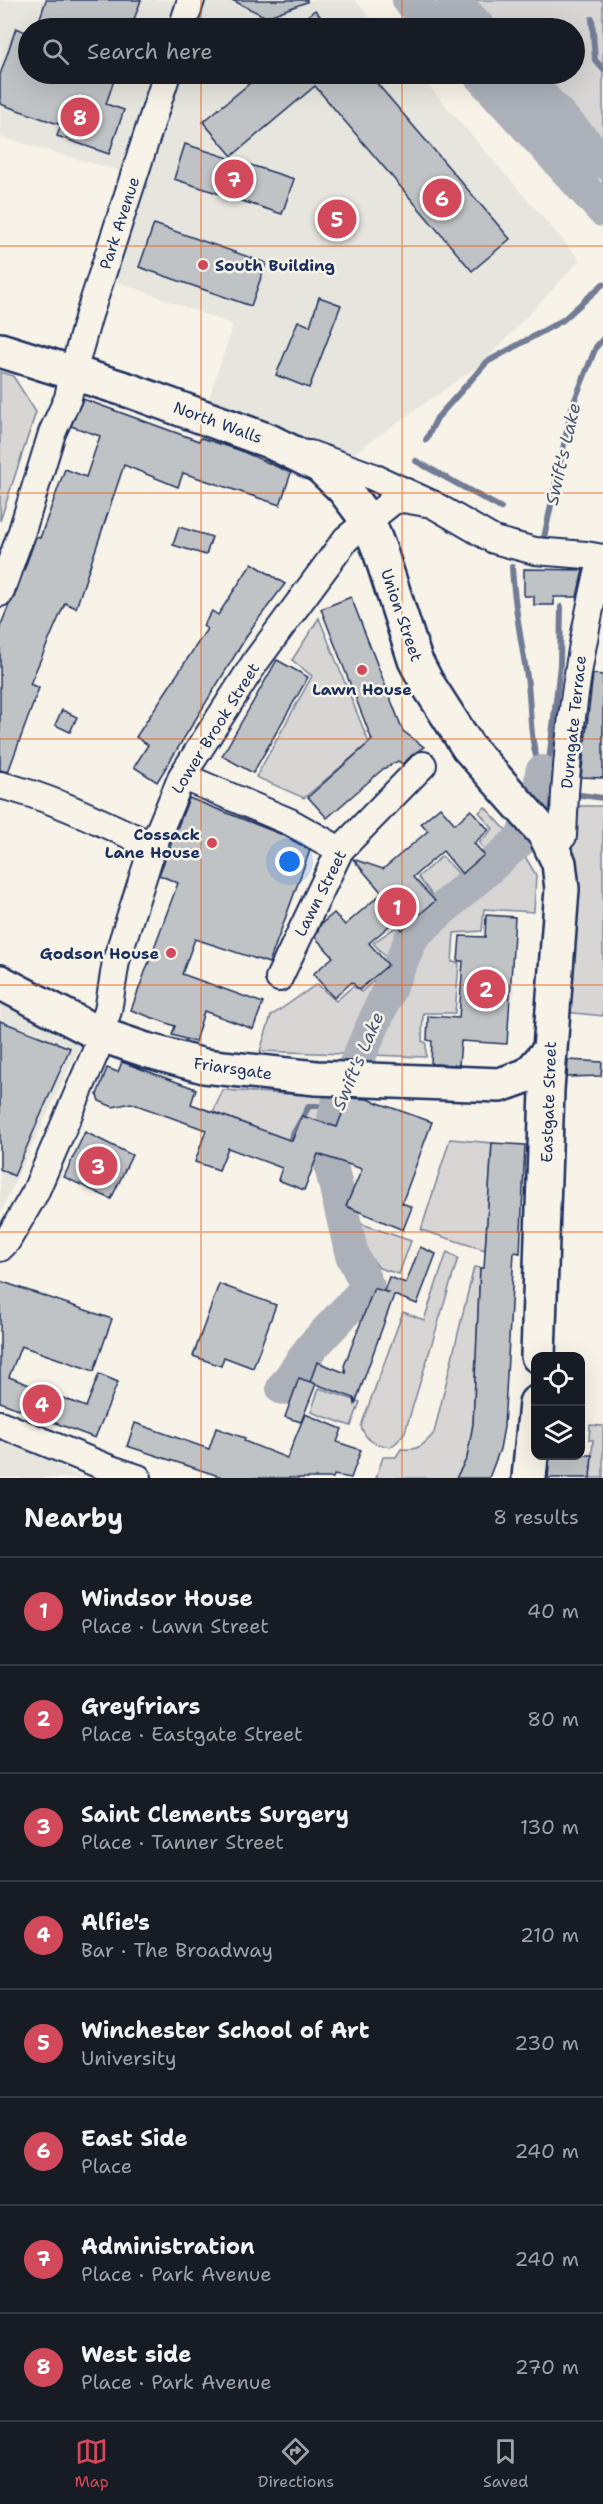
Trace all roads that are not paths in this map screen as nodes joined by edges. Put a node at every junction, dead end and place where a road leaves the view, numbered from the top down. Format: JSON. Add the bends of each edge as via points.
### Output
{"nodes":[{"id":1,"x":191,"y":0,"type":"edge"},
{"id":2,"x":185,"y":18,"type":"edge"},
{"id":3,"x":164,"y":84,"type":"edge"},
{"id":4,"x":0,"y":350,"type":"edge"},
{"id":5,"x":73,"y":372,"type":"junction"},
{"id":6,"x":288,"y":450,"type":"junction"},
{"id":7,"x":432,"y":504,"type":"junction"},
{"id":8,"x":357,"y":530,"type":"junction"},
{"id":9,"x":603,"y":558,"type":"edge"},
{"id":10,"x":0,"y":593,"type":"edge"},
{"id":11,"x":423,"y":765,"type":"dead end"},
{"id":12,"x":182,"y":776,"type":"junction"},
{"id":13,"x":0,"y":785,"type":"edge"},
{"id":14,"x":547,"y":839,"type":"junction"},
{"id":15,"x":153,"y":846,"type":"junction"},
{"id":16,"x":340,"y":850,"type":"junction"},
{"id":17,"x":279,"y":978,"type":"dead end"},
{"id":18,"x":0,"y":982,"type":"edge"},
{"id":19,"x":99,"y":1034,"type":"junction"},
{"id":20,"x":549,"y":1051,"type":"junction"},
{"id":21,"x":483,"y":1084,"type":"junction"},
{"id":22,"x":546,"y":1157,"type":"junction"},
{"id":23,"x":0,"y":1248,"type":"edge"},
{"id":24,"x":538,"y":1352,"type":"edge"},
{"id":25,"x":536,"y":1406,"type":"edge"},
{"id":26,"x":0,"y":1424,"type":"edge"},
{"id":27,"x":134,"y":1478,"type":"edge"},
{"id":28,"x":528,"y":1478,"type":"edge"}],
"edges":[{"from":1,"to":2,"type":"street"},
{"from":3,"to":5,"type":"street","name":"Park Avenue"},
{"from":4,"to":5,"type":"main road","name":"North Walls"},
{"from":5,"to":6,"type":"main road","name":"North Walls"},
{"from":5,"to":10,"type":"street","name":"Park Avenue","via":[[68,398],[52,433]]},
{"from":6,"to":7,"type":"street","name":"North Walls","via":[[314,454]]},
{"from":6,"to":8,"type":"main road","name":"Union Street","via":[[320,466],[343,488]]},
{"from":7,"to":8,"type":"street","name":"North Walls","via":[[393,501]]},
{"from":7,"to":9,"type":"street","name":"North Walls","via":[[494,540],[535,551]]},
{"from":8,"to":12,"type":"street","name":"Lower Brook Street","via":[[256,661]]},
{"from":8,"to":14,"type":"main road","name":"Union Street","via":[[380,551],[419,668],[441,707],[488,772]]},
{"from":9,"to":14,"type":"street","name":"Durngate Terrace","via":[[577,669],[562,837],[556,842]]},
{"from":11,"to":16,"type":"street","name":"Lawn Street"},
{"from":12,"to":15,"type":"street","name":"Lower Brook Street"},
{"from":12,"to":16,"type":"street","via":[[290,822]]},
{"from":13,"to":15,"type":"street","via":[[32,792]]},
{"from":14,"to":20,"type":"main road","name":"Eastgate Street","via":[[559,863],[562,889]]},
{"from":15,"to":19,"type":"street","name":"Lower Brook Street","via":[[116,961],[108,1011]]},
{"from":16,"to":17,"type":"street","name":"Lawn Street"},
{"from":18,"to":19,"type":"main road","name":"Friarsgate"},
{"from":19,"to":21,"type":"main road","name":"Friarsgate","via":[[204,1066],[316,1078]]},
{"from":19,"to":23,"type":"street","name":"Lower Brook Street","via":[[96,1051],[35,1193]]},
{"from":20,"to":21,"type":"main road","name":"Friarsgate","via":[[528,1075],[500,1085]]},
{"from":20,"to":22,"type":"main road","name":"Eastgate Street"},
{"from":21,"to":22,"type":"main road","name":"Friarsgate","via":[[523,1099]]},
{"from":22,"to":24,"type":"main road","name":"Eastgate Street"},
{"from":25,"to":28,"type":"main road"},
{"from":26,"to":27,"type":"street"}]}
